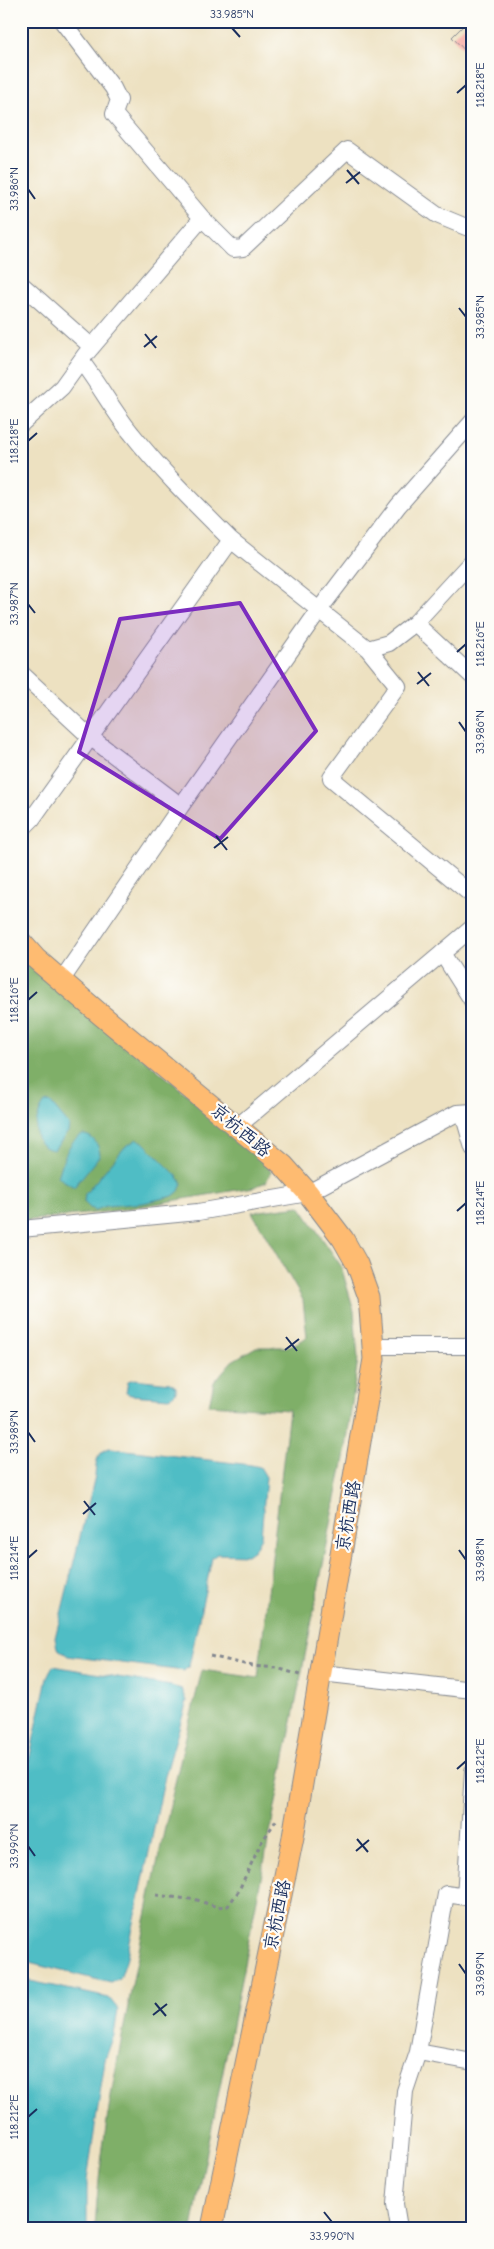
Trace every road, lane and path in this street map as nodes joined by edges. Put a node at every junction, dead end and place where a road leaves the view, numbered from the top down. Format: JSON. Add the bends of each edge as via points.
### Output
{"nodes":[{"id":1,"x":62,"y":21,"type":"edge"},
{"id":2,"x":202,"y":218,"type":"junction"},
{"id":3,"x":473,"y":224,"type":"edge"},
{"id":4,"x":21,"y":284,"type":"edge"},
{"id":5,"x":92,"y":347,"type":"junction"},
{"id":6,"x":81,"y":361,"type":"junction"},
{"id":7,"x":473,"y":421,"type":"edge"},
{"id":8,"x":21,"y":424,"type":"edge"},
{"id":9,"x":231,"y":540,"type":"junction"},
{"id":10,"x":473,"y":560,"type":"edge"},
{"id":11,"x":319,"y":610,"type":"junction"},
{"id":12,"x":415,"y":623,"type":"junction"},
{"id":13,"x":368,"y":649,"type":"junction"},
{"id":14,"x":21,"y":672,"type":"edge"},
{"id":15,"x":473,"y":677,"type":"edge"},
{"id":16,"x":90,"y":737,"type":"junction"},
{"id":17,"x":181,"y":806,"type":"junction"},
{"id":18,"x":21,"y":830,"type":"edge"},
{"id":19,"x":473,"y":896,"type":"edge"},
{"id":20,"x":473,"y":927,"type":"edge"},
{"id":21,"x":21,"y":942,"type":"edge"},
{"id":22,"x":442,"y":953,"type":"junction"},
{"id":23,"x":61,"y":981,"type":"junction"},
{"id":24,"x":473,"y":1002,"type":"edge"},
{"id":25,"x":468,"y":1112,"type":"edge"},
{"id":26,"x":237,"y":1127,"type":"junction"},
{"id":27,"x":473,"y":1148,"type":"edge"},
{"id":28,"x":308,"y":1194,"type":"junction"},
{"id":29,"x":21,"y":1228,"type":"edge"},
{"id":30,"x":373,"y":1346,"type":"junction"},
{"id":31,"x":473,"y":1346,"type":"edge"},
{"id":32,"x":210,"y":1656,"type":"dead end"},
{"id":33,"x":320,"y":1679,"type":"junction"},
{"id":34,"x":473,"y":1690,"type":"edge"},
{"id":35,"x":473,"y":1770,"type":"edge"},
{"id":36,"x":279,"y":1815,"type":"dead end"},
{"id":37,"x":156,"y":1894,"type":"dead end"},
{"id":38,"x":469,"y":1897,"type":"edge"},
{"id":39,"x":418,"y":2052,"type":"junction"},
{"id":40,"x":473,"y":2062,"type":"edge"},
{"id":41,"x":212,"y":2228,"type":"edge"},
{"id":42,"x":399,"y":2228,"type":"edge"},
{"id":43,"x":403,"y":2228,"type":"edge"},
{"id":44,"x":413,"y":2228,"type":"edge"}],
"edges":[{"from":1,"to":2,"type":"street","via":[[113,88],[119,100],[114,114]]},
{"from":2,"to":3,"type":"street","via":[[233,248],[244,248],[347,150],[437,216],[466,227]]},
{"from":2,"to":5,"type":"street"},
{"from":4,"to":5,"type":"street"},
{"from":5,"to":6,"type":"street"},
{"from":6,"to":8,"type":"street","via":[[62,387]]},
{"from":6,"to":9,"type":"street","via":[[131,433]]},
{"from":7,"to":11,"type":"street","via":[[398,506]]},
{"from":9,"to":11,"type":"street"},
{"from":9,"to":16,"type":"street"},
{"from":10,"to":12,"type":"street"},
{"from":11,"to":13,"type":"street"},
{"from":11,"to":17,"type":"street"},
{"from":12,"to":13,"type":"street","via":[[389,643]]},
{"from":12,"to":15,"type":"street"},
{"from":13,"to":19,"type":"street","via":[[398,686],[330,778]]},
{"from":14,"to":16,"type":"street"},
{"from":16,"to":17,"type":"street"},
{"from":16,"to":18,"type":"street"},
{"from":17,"to":23,"type":"street"},
{"from":20,"to":22,"type":"street"},
{"from":21,"to":23,"type":"main road","name":"京杭西路"},
{"from":22,"to":24,"type":"street"},
{"from":22,"to":26,"type":"street"},
{"from":23,"to":26,"type":"main road","name":"京杭西路"},
{"from":25,"to":27,"type":"street"},
{"from":25,"to":28,"type":"street","via":[[457,1113]]},
{"from":26,"to":28,"type":"main road","name":"京杭西路","via":[[283,1165]]},
{"from":28,"to":29,"type":"street","via":[[198,1212]]},
{"from":28,"to":30,"type":"main road","name":"京杭西路","via":[[343,1239],[357,1264],[369,1296]]},
{"from":30,"to":31,"type":"street"},
{"from":30,"to":33,"type":"main road","name":"京杭西路","via":[[374,1359]]},
{"from":32,"to":33,"type":"path"},
{"from":33,"to":34,"type":"street"},
{"from":33,"to":41,"type":"main road","name":"京杭西路","via":[[293,1837]]},
{"from":35,"to":38,"type":"street"},
{"from":36,"to":37,"type":"path","via":[[228,1906],[217,1907],[197,1900]]},
{"from":38,"to":39,"type":"street","via":[[446,1894]]},
{"from":39,"to":40,"type":"street"},
{"from":39,"to":42,"type":"street","via":[[405,2091],[395,2204]]},
{"from":43,"to":44,"type":"street"}]}
